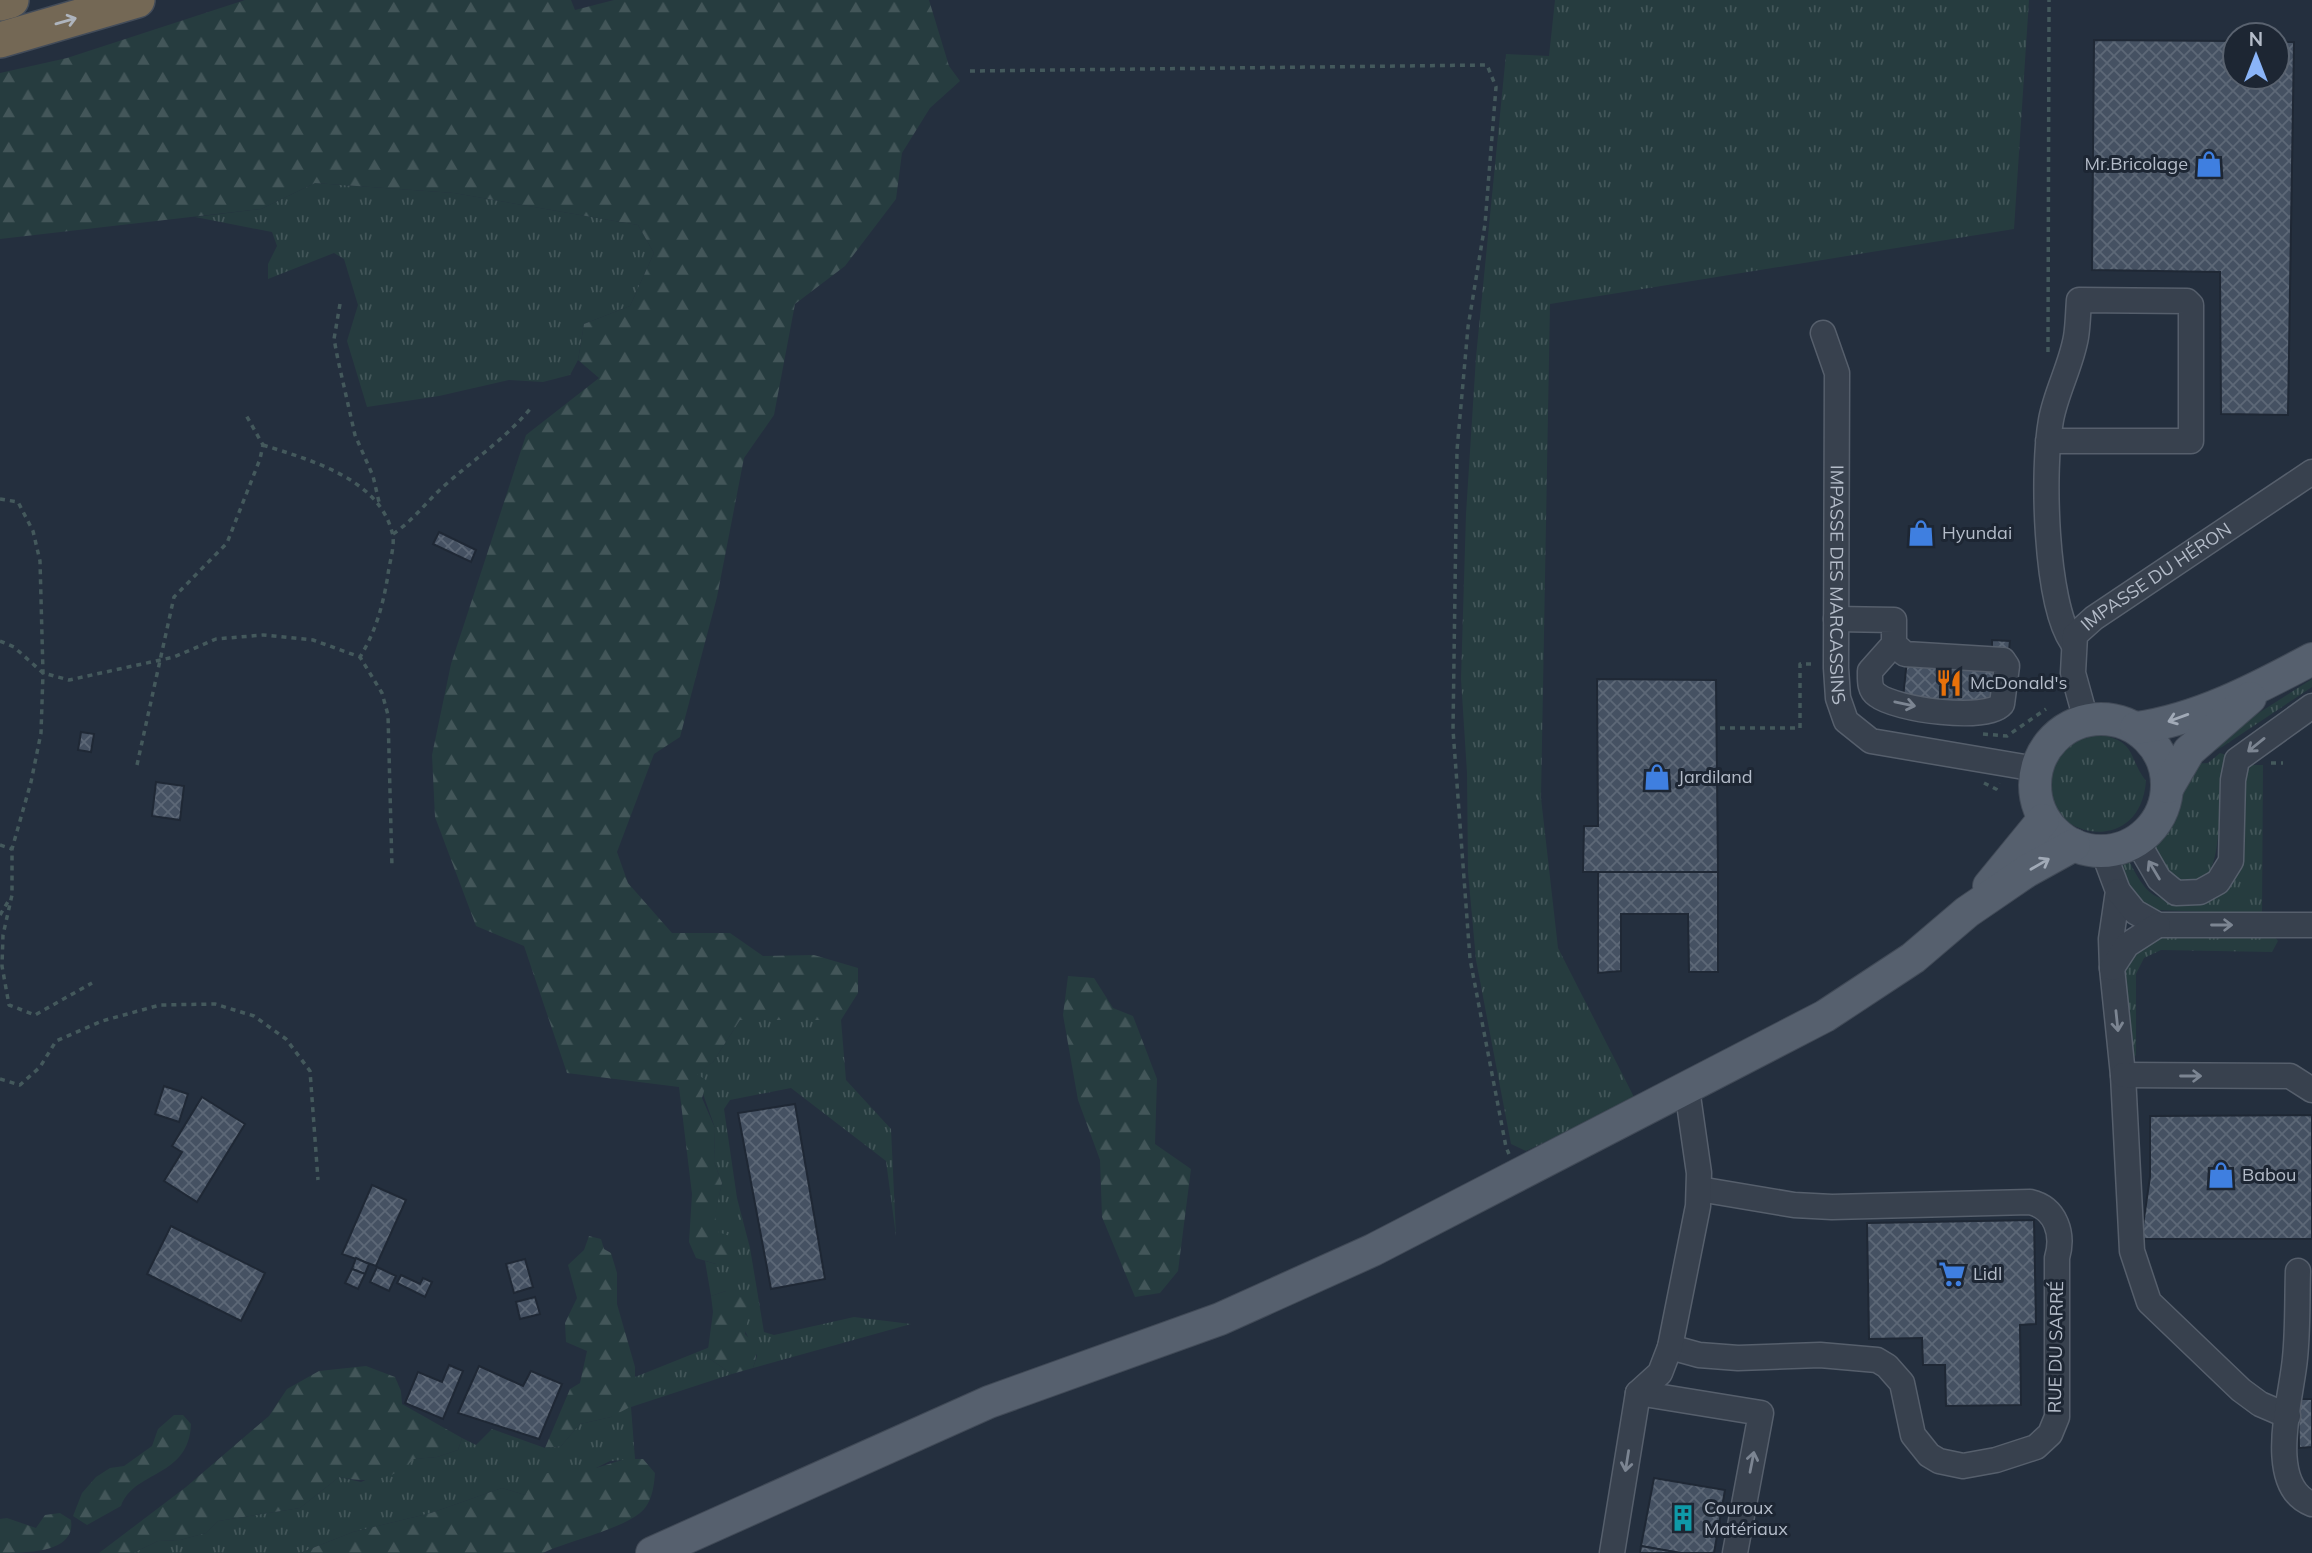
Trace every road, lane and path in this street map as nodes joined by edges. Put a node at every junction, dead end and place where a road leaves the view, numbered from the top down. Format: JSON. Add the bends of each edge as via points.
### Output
{"nodes":[{"id":1,"x":11,"y":0,"type":"edge"},
{"id":2,"x":137,"y":0,"type":"edge"},
{"id":3,"x":2049,"y":0,"type":"edge"},
{"id":4,"x":0,"y":3,"type":"edge"},
{"id":5,"x":0,"y":40,"type":"edge"},
{"id":6,"x":970,"y":71,"type":"dead end"},
{"id":7,"x":340,"y":304,"type":"dead end"},
{"id":8,"x":1823,"y":333,"type":"dead end"},
{"id":9,"x":2048,"y":358,"type":"dead end"},
{"id":10,"x":530,"y":409,"type":"dead end"},
{"id":11,"x":246,"y":415,"type":"dead end"},
{"id":12,"x":2048,"y":441,"type":"junction"},
{"id":13,"x":263,"y":445,"type":"junction"},
{"id":14,"x":2312,"y":472,"type":"edge"},
{"id":15,"x":0,"y":499,"type":"edge"},
{"id":16,"x":379,"y":504,"type":"junction"},
{"id":17,"x":393,"y":534,"type":"junction"},
{"id":18,"x":1836,"y":619,"type":"junction"},
{"id":19,"x":0,"y":642,"type":"edge"},
{"id":20,"x":2072,"y":642,"type":"junction"},
{"id":21,"x":1894,"y":645,"type":"junction"},
{"id":22,"x":360,"y":657,"type":"junction"},
{"id":23,"x":2312,"y":659,"type":"edge"},
{"id":24,"x":159,"y":660,"type":"junction"},
{"id":25,"x":1818,"y":664,"type":"dead end"},
{"id":26,"x":43,"y":673,"type":"junction"},
{"id":27,"x":2264,"y":685,"type":"junction"},
{"id":28,"x":2312,"y":706,"type":"edge"},
{"id":29,"x":2086,"y":720,"type":"junction"},
{"id":30,"x":1720,"y":728,"type":"dead end"},
{"id":31,"x":2136,"y":728,"type":"junction"},
{"id":32,"x":137,"y":765,"type":"dead end"},
{"id":33,"x":2036,"y":769,"type":"junction"},
{"id":34,"x":2168,"y":787,"type":"junction"},
{"id":35,"x":2043,"y":820,"type":"junction"},
{"id":36,"x":2137,"y":841,"type":"junction"},
{"id":37,"x":0,"y":845,"type":"edge"},
{"id":38,"x":2088,"y":848,"type":"junction"},
{"id":39,"x":12,"y":849,"type":"junction"},
{"id":40,"x":392,"y":868,"type":"dead end"},
{"id":41,"x":2118,"y":891,"type":"junction"},
{"id":42,"x":12,"y":895,"type":"junction"},
{"id":43,"x":1967,"y":912,"type":"junction"},
{"id":44,"x":0,"y":915,"type":"edge"},
{"id":45,"x":2158,"y":925,"type":"junction"},
{"id":46,"x":2312,"y":925,"type":"edge"},
{"id":47,"x":2112,"y":968,"type":"junction"},
{"id":48,"x":92,"y":983,"type":"dead end"},
{"id":49,"x":2123,"y":1075,"type":"junction"},
{"id":50,"x":0,"y":1079,"type":"edge"},
{"id":51,"x":1688,"y":1089,"type":"junction"},
{"id":52,"x":2312,"y":1090,"type":"edge"},
{"id":53,"x":1521,"y":1173,"type":"junction"},
{"id":54,"x":318,"y":1180,"type":"dead end"},
{"id":55,"x":1699,"y":1189,"type":"junction"},
{"id":56,"x":2298,"y":1271,"type":"dead end"},
{"id":57,"x":1670,"y":1347,"type":"junction"},
{"id":58,"x":1638,"y":1393,"type":"junction"},
{"id":59,"x":2288,"y":1416,"type":"junction"},
{"id":60,"x":2312,"y":1504,"type":"edge"},
{"id":61,"x":652,"y":1553,"type":"edge"},
{"id":62,"x":1612,"y":1553,"type":"edge"},
{"id":63,"x":1735,"y":1553,"type":"edge"}],
"edges":[{"from":1,"to":4,"type":"highway"},
{"from":5,"to":2,"type":"highway","one_way":true},
{"from":3,"to":9,"type":"path"},
{"from":6,"to":53,"type":"path","via":[[1487,65],[1494,76],[1486,210],[1468,327],[1457,450],[1453,730],[1470,959],[1506,1147]]},
{"from":7,"to":16,"type":"path","via":[[334,339],[338,360],[355,435],[373,476]]},
{"from":8,"to":18,"type":"street","name":"IMPASSE DES MARCASSINS","via":[[1837,373]]},
{"from":10,"to":17,"type":"path","via":[[504,439],[446,484],[414,520]]},
{"from":11,"to":13,"type":"path"},
{"from":12,"to":12,"type":"street","via":[[2076,338],[2079,300],[2187,301],[2192,305],[2191,441]]},
{"from":12,"to":20,"type":"street","via":[[2052,575],[2063,628]]},
{"from":13,"to":16,"type":"path","via":[[310,460],[363,488]]},
{"from":13,"to":24,"type":"path","via":[[227,543],[174,597]]},
{"from":14,"to":20,"type":"street","name":"IMPASSE DU HÉRON","via":[[2094,618]]},
{"from":15,"to":26,"type":"path","via":[[18,502],[33,531],[40,561]]},
{"from":16,"to":17,"type":"path"},
{"from":17,"to":22,"type":"path","via":[[376,630]]},
{"from":18,"to":21,"type":"street","via":[[1894,620]]},
{"from":18,"to":33,"type":"street","name":"IMPASSE DES MARCASSINS","via":[[1838,698],[1846,721],[1871,741]]},
{"from":19,"to":26,"type":"path","via":[[14,647]]},
{"from":20,"to":29,"type":"street","name":"IMPASSE DU HÉRON","via":[[2073,673]]},
{"from":21,"to":21,"type":"street","one_way":true,"via":[[1870,671],[1875,695],[1943,712],[1989,713],[2002,704],[2007,666],[2003,660],[1905,654]]},
{"from":22,"to":24,"type":"path","via":[[313,640],[263,635],[216,639]]},
{"from":22,"to":40,"type":"path","via":[[383,692],[388,715]]},
{"from":23,"to":27,"type":"main road"},
{"from":24,"to":26,"type":"path","via":[[69,680]]},
{"from":24,"to":32,"type":"path"},
{"from":25,"to":30,"type":"path","via":[[1800,664],[1800,728]]},
{"from":26,"to":39,"type":"path","via":[[41,733]]},
{"from":27,"to":31,"type":"main road","one_way":true,"via":[[2169,722]]},
{"from":27,"to":34,"type":"main road","via":[[2189,751]]},
{"from":28,"to":36,"type":"street","one_way":true,"via":[[2237,760],[2231,861],[2218,882],[2200,892],[2176,892],[2159,879]]},
{"from":29,"to":31,"type":"main road","via":[[2103,718]]},
{"from":29,"to":33,"type":"main road","via":[[2054,737]]},
{"from":31,"to":34,"type":"main road","via":[[2160,753]]},
{"from":33,"to":35,"type":"main road","via":[[2035,795]]},
{"from":34,"to":36,"type":"main road","via":[[2158,817]]},
{"from":35,"to":38,"type":"main road","via":[[2057,836]]},
{"from":35,"to":43,"type":"main road"},
{"from":36,"to":38,"type":"main road"},
{"from":37,"to":39,"type":"path"},
{"from":38,"to":41,"type":"street"},
{"from":43,"to":38,"type":"main road","one_way":true,"via":[[2027,871]]},
{"from":39,"to":42,"type":"path"},
{"from":41,"to":45,"type":"street","via":[[2135,912]]},
{"from":41,"to":47,"type":"street"},
{"from":42,"to":44,"type":"path"},
{"from":42,"to":48,"type":"path","via":[[2,966],[9,1005],[35,1015]]},
{"from":43,"to":51,"type":"main road","via":[[1879,982]]},
{"from":45,"to":46,"type":"street","one_way":true},
{"from":45,"to":47,"type":"street","via":[[2127,945]]},
{"from":47,"to":49,"type":"street","one_way":true},
{"from":49,"to":52,"type":"street","one_way":true,"via":[[2290,1076]]},
{"from":49,"to":59,"type":"street","via":[[2130,1240],[2149,1302],[2241,1390]]},
{"from":50,"to":54,"type":"path","via":[[20,1085],[40,1067],[56,1041],[102,1021],[160,1005],[215,1004],[254,1016],[286,1038],[310,1071]]},
{"from":51,"to":53,"type":"main road"},
{"from":51,"to":55,"type":"street"},
{"from":53,"to":61,"type":"main road","via":[[1281,1294],[989,1402]]},
{"from":55,"to":57,"type":"street"},
{"from":55,"to":57,"type":"street","name":"RUE DU SARRÉ","via":[[1832,1207],[2030,1202],[2043,1207],[2057,1225],[2060,1241],[2057,1417],[2044,1441],[2027,1452],[1951,1465],[1920,1446],[1910,1424],[1902,1383],[1877,1360],[1820,1355],[1738,1358]]},
{"from":56,"to":59,"type":"street"},
{"from":57,"to":58,"type":"street","via":[[1660,1373]]},
{"from":58,"to":62,"type":"street","one_way":true},
{"from":63,"to":58,"type":"street","one_way":true,"via":[[1761,1413]]},
{"from":59,"to":60,"type":"street","via":[[2288,1480],[2297,1495]]}]}
